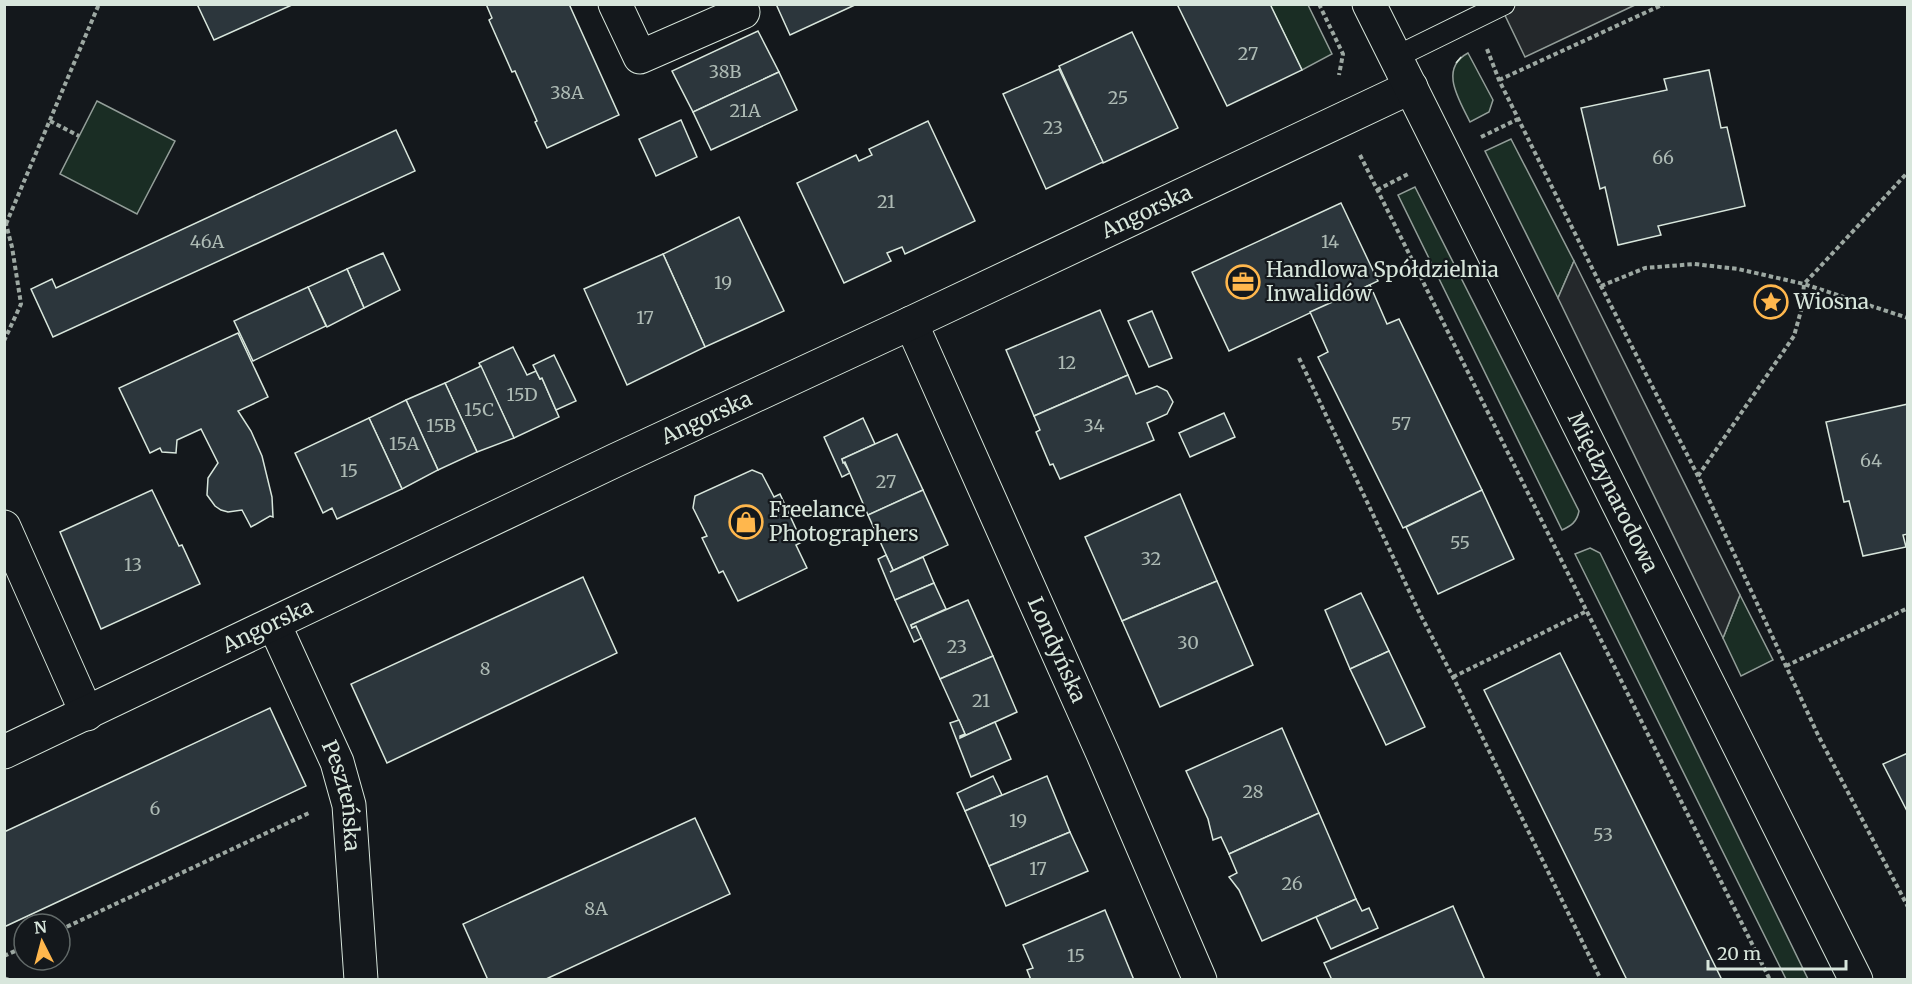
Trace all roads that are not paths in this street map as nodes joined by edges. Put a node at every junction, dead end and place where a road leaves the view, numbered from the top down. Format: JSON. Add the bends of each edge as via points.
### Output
{"nodes":[{"id":1,"x":615,"y":4,"type":"edge"},
{"id":2,"x":1369,"y":4,"type":"edge"},
{"id":3,"x":1503,"y":4,"type":"edge"},
{"id":4,"x":743,"y":12,"type":"dead end"},
{"id":5,"x":1396,"y":57,"type":"junction"},
{"id":6,"x":1411,"y":87,"type":"junction"},
{"id":7,"x":911,"y":324,"type":"junction"},
{"id":8,"x":4,"y":527,"type":"edge"},
{"id":9,"x":274,"y":624,"type":"junction"},
{"id":10,"x":87,"y":714,"type":"junction"},
{"id":11,"x":4,"y":752,"type":"edge"},
{"id":12,"x":361,"y":980,"type":"edge"},
{"id":13,"x":1200,"y":980,"type":"edge"},
{"id":14,"x":1856,"y":980,"type":"edge"}],
"edges":[{"from":1,"to":4,"type":"street","via":[[639,57]]},
{"from":2,"to":5,"type":"street","name":"Międzynarodowa"},
{"from":3,"to":5,"type":"lane"},
{"from":5,"to":6,"type":"street","name":"Międzynarodowa"},
{"from":6,"to":7,"type":"street","name":"Angorska"},
{"from":6,"to":14,"type":"street","name":"Międzynarodowa"},
{"from":7,"to":9,"type":"street","name":"Angorska"},
{"from":7,"to":13,"type":"street","name":"Londyńska"},
{"from":8,"to":10,"type":"street"},
{"from":9,"to":10,"type":"street","name":"Angorska"},
{"from":9,"to":12,"type":"street","name":"Peszteńska","via":[[337,762],[349,805]]},
{"from":10,"to":11,"type":"street","name":"Angorska"}]}
